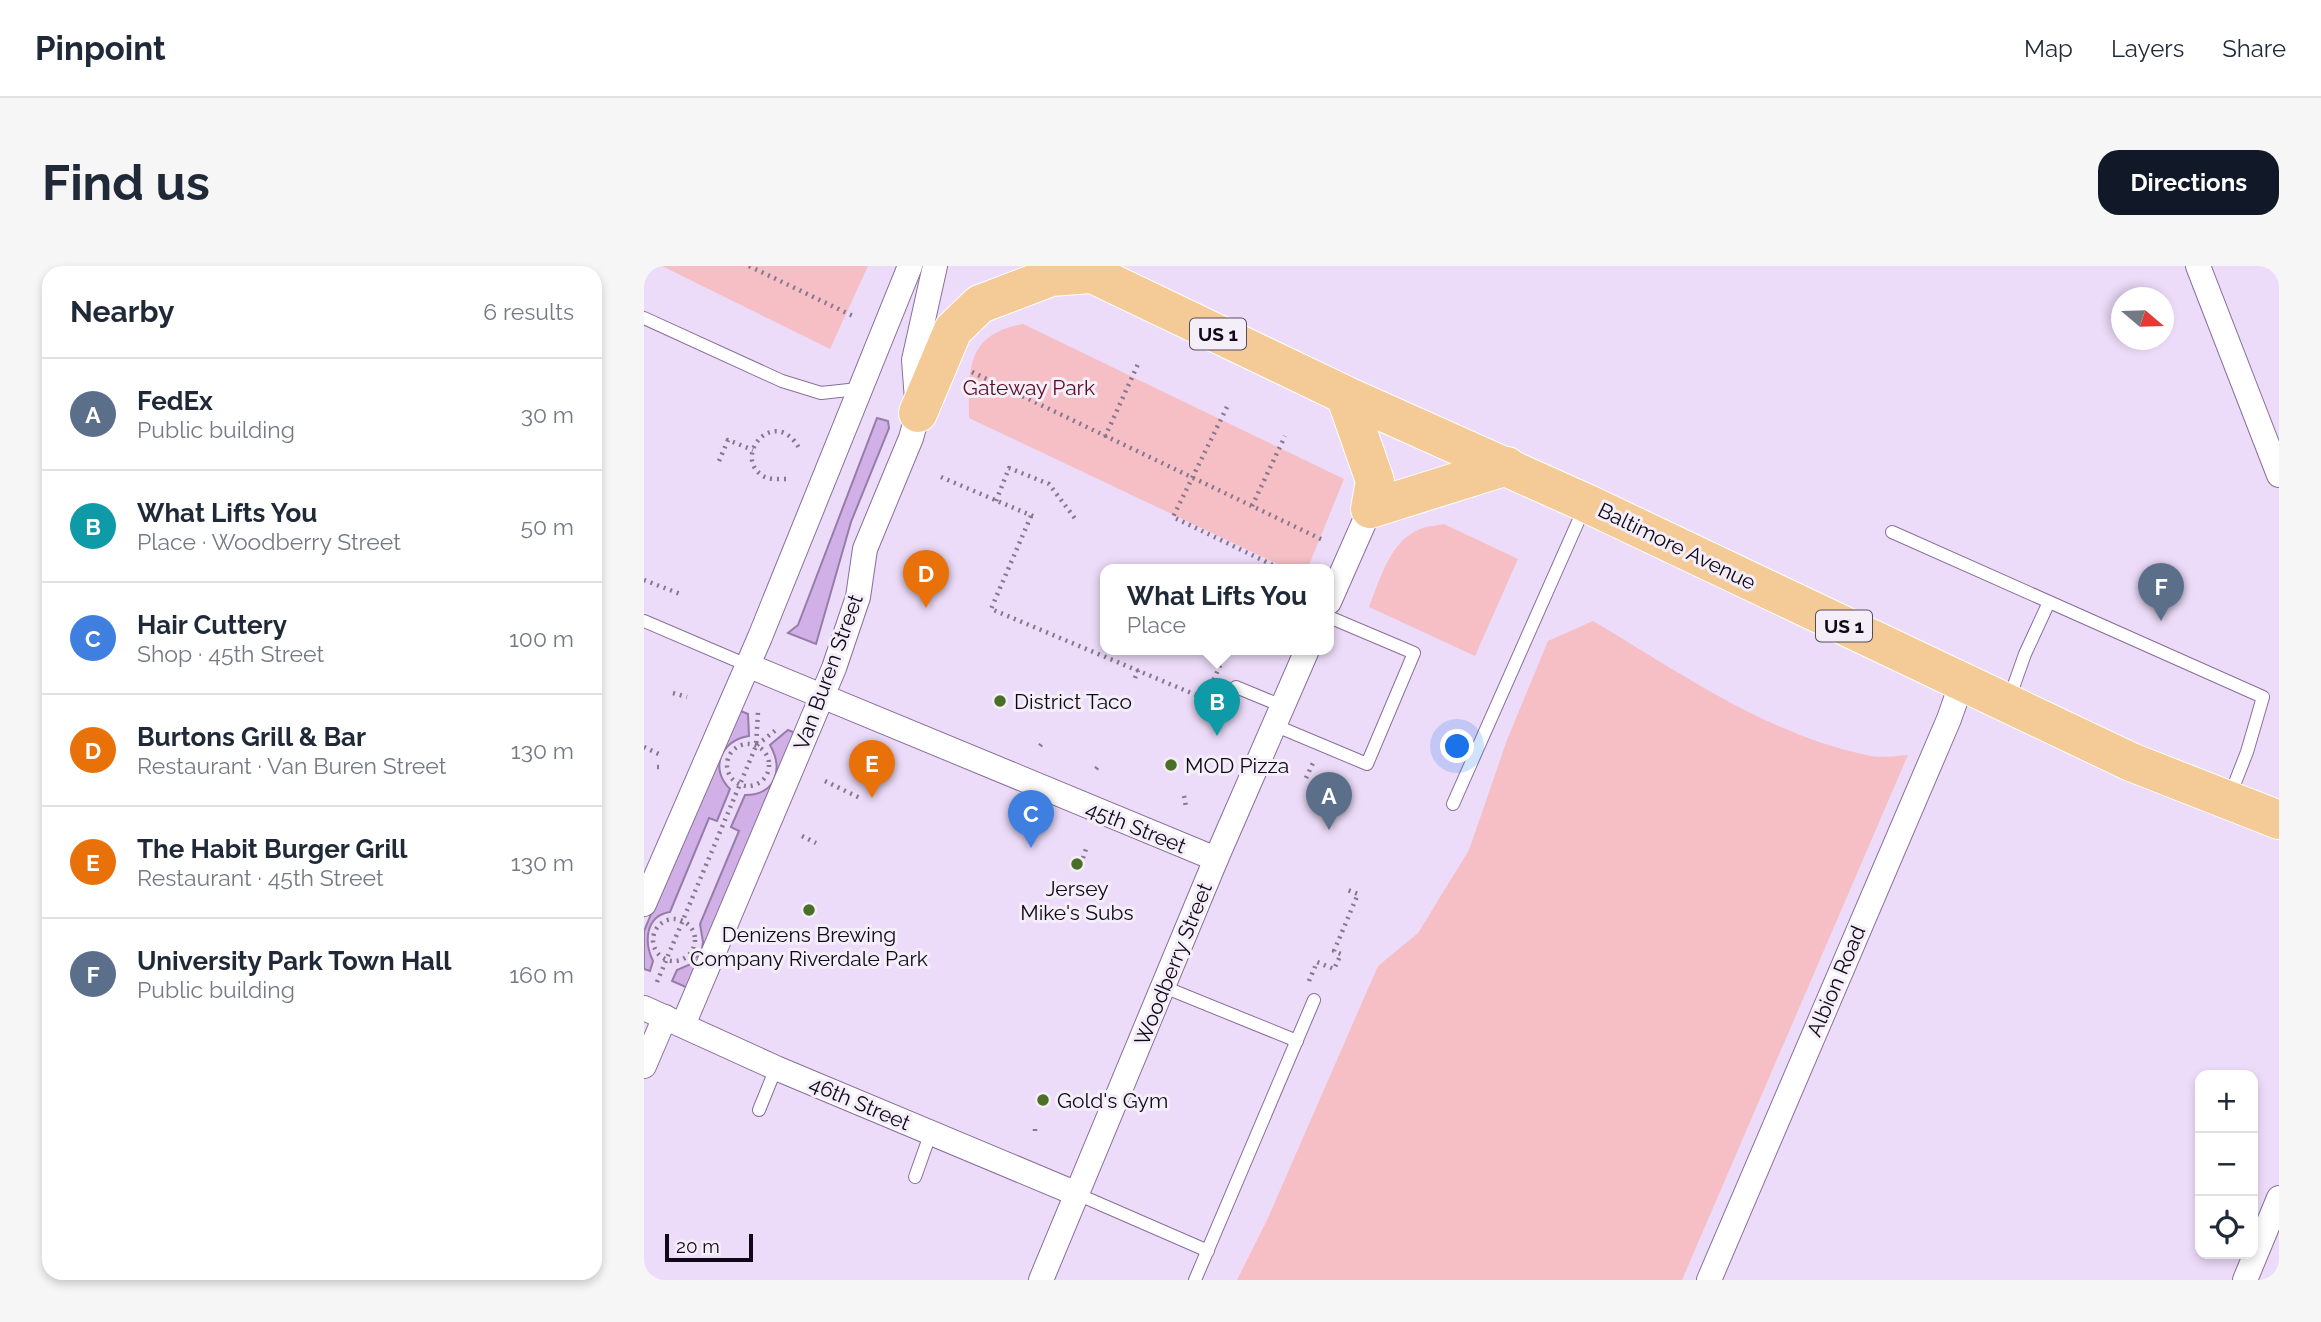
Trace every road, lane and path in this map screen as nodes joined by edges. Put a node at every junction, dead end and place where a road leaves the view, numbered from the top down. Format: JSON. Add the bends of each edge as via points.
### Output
{"nodes":[{"id":1,"x":750,"y":266,"type":"edge"},
{"id":2,"x":910,"y":266,"type":"edge"},
{"id":3,"x":935,"y":266,"type":"edge"},
{"id":4,"x":2199,"y":266,"type":"edge"},
{"id":5,"x":1084,"y":270,"type":"edge"},
{"id":6,"x":853,"y":316,"type":"dead end"},
{"id":7,"x":644,"y":318,"type":"edge"},
{"id":8,"x":1139,"y":364,"type":"dead end"},
{"id":9,"x":966,"y":369,"type":"dead end"},
{"id":10,"x":858,"y":389,"type":"junction"},
{"id":11,"x":1345,"y":395,"type":"junction"},
{"id":12,"x":1227,"y":407,"type":"dead end"},
{"id":13,"x":918,"y":413,"type":"junction"},
{"id":14,"x":1284,"y":436,"type":"dead end"},
{"id":15,"x":1105,"y":437,"type":"junction"},
{"id":16,"x":799,"y":447,"type":"dead end"},
{"id":17,"x":753,"y":450,"type":"junction"},
{"id":18,"x":719,"y":461,"type":"dead end"},
{"id":19,"x":1507,"y":466,"type":"junction"},
{"id":20,"x":2279,"y":475,"type":"edge"},
{"id":21,"x":940,"y":477,"type":"dead end"},
{"id":22,"x":1193,"y":478,"type":"junction"},
{"id":23,"x":786,"y":479,"type":"dead end"},
{"id":24,"x":996,"y":501,"type":"junction"},
{"id":25,"x":1587,"y":503,"type":"junction"},
{"id":26,"x":1251,"y":506,"type":"junction"},
{"id":27,"x":1370,"y":509,"type":"junction"},
{"id":28,"x":1077,"y":522,"type":"dead end"},
{"id":29,"x":1892,"y":532,"type":"dead end"},
{"id":30,"x":1325,"y":541,"type":"dead end"},
{"id":31,"x":1271,"y":564,"type":"edge"},
{"id":32,"x":644,"y":580,"type":"edge"},
{"id":33,"x":1334,"y":591,"type":"edge"},
{"id":34,"x":683,"y":595,"type":"dead end"},
{"id":35,"x":2049,"y":602,"type":"junction"},
{"id":36,"x":1334,"y":619,"type":"edge"},
{"id":37,"x":644,"y":621,"type":"edge"},
{"id":38,"x":1100,"y":654,"type":"edge"},
{"id":39,"x":1102,"y":655,"type":"edge"},
{"id":40,"x":1206,"y":655,"type":"dead end"},
{"id":41,"x":1305,"y":655,"type":"edge"},
{"id":42,"x":747,"y":665,"type":"junction"},
{"id":43,"x":1138,"y":670,"type":"junction"},
{"id":44,"x":1135,"y":678,"type":"dead end"},
{"id":45,"x":1962,"y":682,"type":"junction"},
{"id":46,"x":1236,"y":687,"type":"dead end"},
{"id":47,"x":673,"y":693,"type":"dead end"},
{"id":48,"x":687,"y":697,"type":"dead end"},
{"id":49,"x":823,"y":698,"type":"junction"},
{"id":50,"x":1205,"y":699,"type":"junction"},
{"id":51,"x":2007,"y":704,"type":"junction"},
{"id":52,"x":758,"y":705,"type":"dead end"},
{"id":53,"x":1237,"y":713,"type":"dead end"},
{"id":54,"x":1278,"y":716,"type":"junction"},
{"id":55,"x":782,"y":725,"type":"dead end"},
{"id":56,"x":756,"y":746,"type":"junction"},
{"id":57,"x":644,"y":747,"type":"edge"},
{"id":58,"x":663,"y":755,"type":"dead end"},
{"id":59,"x":1100,"y":764,"type":"dead end"},
{"id":60,"x":1097,"y":769,"type":"dead end"},
{"id":61,"x":825,"y":781,"type":"dead end"},
{"id":62,"x":739,"y":785,"type":"junction"},
{"id":63,"x":1184,"y":796,"type":"dead end"},
{"id":64,"x":862,"y":799,"type":"dead end"},
{"id":65,"x":2227,"y":801,"type":"junction"},
{"id":66,"x":1453,"y":804,"type":"dead end"},
{"id":67,"x":1186,"y":807,"type":"dead end"},
{"id":68,"x":2279,"y":820,"type":"edge"},
{"id":69,"x":802,"y":836,"type":"dead end"},
{"id":70,"x":816,"y":843,"type":"dead end"},
{"id":71,"x":1086,"y":849,"type":"dead end"},
{"id":72,"x":1083,"y":858,"type":"dead end"},
{"id":73,"x":1216,"y":859,"type":"junction"},
{"id":74,"x":1345,"y":889,"type":"dead end"},
{"id":75,"x":644,"y":904,"type":"edge"},
{"id":76,"x":682,"y":921,"type":"junction"},
{"id":77,"x":666,"y":960,"type":"junction"},
{"id":78,"x":1334,"y":969,"type":"dead end"},
{"id":79,"x":657,"y":982,"type":"dead end"},
{"id":80,"x":1164,"y":987,"type":"junction"},
{"id":81,"x":1314,"y":1000,"type":"dead end"},
{"id":82,"x":664,"y":1017,"type":"edge"},
{"id":83,"x":1297,"y":1041,"type":"junction"},
{"id":84,"x":644,"y":1066,"type":"edge"},
{"id":85,"x":776,"y":1068,"type":"junction"},
{"id":86,"x":759,"y":1110,"type":"dead end"},
{"id":87,"x":931,"y":1132,"type":"junction"},
{"id":88,"x":915,"y":1177,"type":"dead end"},
{"id":89,"x":1077,"y":1194,"type":"junction"},
{"id":90,"x":2279,"y":1198,"type":"edge"},
{"id":91,"x":1208,"y":1251,"type":"junction"},
{"id":92,"x":1041,"y":1280,"type":"edge"},
{"id":93,"x":1195,"y":1280,"type":"edge"},
{"id":94,"x":1709,"y":1280,"type":"edge"},
{"id":95,"x":2245,"y":1280,"type":"edge"}],
"edges":[{"from":1,"to":6,"type":"path"},
{"from":2,"to":10,"type":"street"},
{"from":3,"to":13,"type":"street","name":"Van Buren Street","via":[[914,360]]},
{"from":4,"to":20,"type":"street"},
{"from":5,"to":11,"type":"main road","name":"Baltimore Avenue","number":"US 1"},
{"from":5,"to":13,"type":"main road","via":[[1051,277],[975,308],[953,330]]},
{"from":7,"to":10,"type":"lane","via":[[782,381],[821,393]]},
{"from":8,"to":15,"type":"path"},
{"from":9,"to":15,"type":"path"},
{"from":10,"to":42,"type":"street"},
{"from":11,"to":19,"type":"main road","name":"Baltimore Avenue","number":"US 1"},
{"from":11,"to":27,"type":"main road","via":[[1375,481]]},
{"from":12,"to":22,"type":"path"},
{"from":13,"to":49,"type":"street","name":"Van Buren Street","via":[[865,549],[858,597]]},
{"from":14,"to":26,"type":"path"},
{"from":15,"to":22,"type":"path"},
{"from":16,"to":17,"type":"path","via":[[790,435],[775,431],[761,436]]},
{"from":17,"to":18,"type":"path","via":[[728,440]]},
{"from":17,"to":23,"type":"path","via":[[758,471],[772,479]]},
{"from":19,"to":25,"type":"main road","name":"Baltimore Avenue","number":"US 1"},
{"from":19,"to":27,"type":"main road"},
{"from":21,"to":24,"type":"path"},
{"from":22,"to":26,"type":"path"},
{"from":22,"to":31,"type":"path","via":[[1173,517]]},
{"from":24,"to":28,"type":"path","via":[[1009,468],[1049,484]]},
{"from":24,"to":38,"type":"path","via":[[1033,517],[991,609]]},
{"from":25,"to":45,"type":"main road","name":"Baltimore Avenue","number":"US 1"},
{"from":25,"to":66,"type":"lane"},
{"from":26,"to":30,"type":"path"},
{"from":27,"to":33,"type":"street"},
{"from":29,"to":35,"type":"lane"},
{"from":32,"to":34,"type":"path"},
{"from":35,"to":51,"type":"lane"},
{"from":35,"to":65,"type":"lane","via":[[2263,697]]},
{"from":36,"to":54,"type":"lane","via":[[1414,653],[1367,764]]},
{"from":37,"to":42,"type":"lane"},
{"from":39,"to":43,"type":"path"},
{"from":40,"to":50,"type":"path","via":[[1222,661]]},
{"from":41,"to":54,"type":"street","name":"Woodberry Street"},
{"from":42,"to":49,"type":"street","name":"45th Street"},
{"from":42,"to":75,"type":"street"},
{"from":43,"to":44,"type":"path"},
{"from":43,"to":50,"type":"path"},
{"from":45,"to":51,"type":"main road","name":"Baltimore Avenue","number":"US 1"},
{"from":45,"to":94,"type":"street","name":"Albion Road"},
{"from":46,"to":54,"type":"lane"},
{"from":47,"to":48,"type":"path"},
{"from":49,"to":73,"type":"street","name":"45th Street"},
{"from":49,"to":82,"type":"street","name":"Van Buren Street"},
{"from":50,"to":53,"type":"path"},
{"from":51,"to":65,"type":"main road","name":"Baltimore Avenue","number":"US 1"},
{"from":52,"to":56,"type":"path"},
{"from":54,"to":73,"type":"street","name":"Woodberry Street"},
{"from":55,"to":56,"type":"path"},
{"from":56,"to":62,"type":"path"},
{"from":56,"to":62,"type":"path","via":[[743,744],[729,757],[727,770]]},
{"from":56,"to":62,"type":"path","via":[[767,756],[765,777],[754,786]]},
{"from":57,"to":58,"type":"path"},
{"from":59,"to":60,"type":"path"},
{"from":61,"to":64,"type":"path"},
{"from":62,"to":76,"type":"path"},
{"from":63,"to":67,"type":"path"},
{"from":65,"to":68,"type":"main road","name":"Baltimore Avenue","number":"US 1"},
{"from":69,"to":70,"type":"path"},
{"from":71,"to":72,"type":"path"},
{"from":73,"to":80,"type":"street","name":"Woodberry Street"},
{"from":74,"to":78,"type":"path","via":[[1358,894],[1334,951],[1341,954]]},
{"from":76,"to":77,"type":"path"},
{"from":76,"to":77,"type":"path","via":[[693,931],[692,951],[681,961]]},
{"from":76,"to":77,"type":"path","via":[[663,922],[655,932],[656,952]]},
{"from":77,"to":79,"type":"path"},
{"from":80,"to":83,"type":"lane"},
{"from":80,"to":89,"type":"street","name":"Woodberry Street"},
{"from":81,"to":83,"type":"lane"},
{"from":82,"to":84,"type":"street","name":"Van Buren Street"},
{"from":82,"to":85,"type":"street","name":"46th Street"},
{"from":83,"to":91,"type":"lane"},
{"from":85,"to":86,"type":"lane"},
{"from":85,"to":87,"type":"street","name":"46th Street"},
{"from":87,"to":88,"type":"lane"},
{"from":87,"to":89,"type":"street","name":"46th Street"},
{"from":89,"to":91,"type":"lane"},
{"from":89,"to":92,"type":"street","name":"Woodberry Street"},
{"from":90,"to":95,"type":"street"},
{"from":91,"to":93,"type":"lane"}]}
